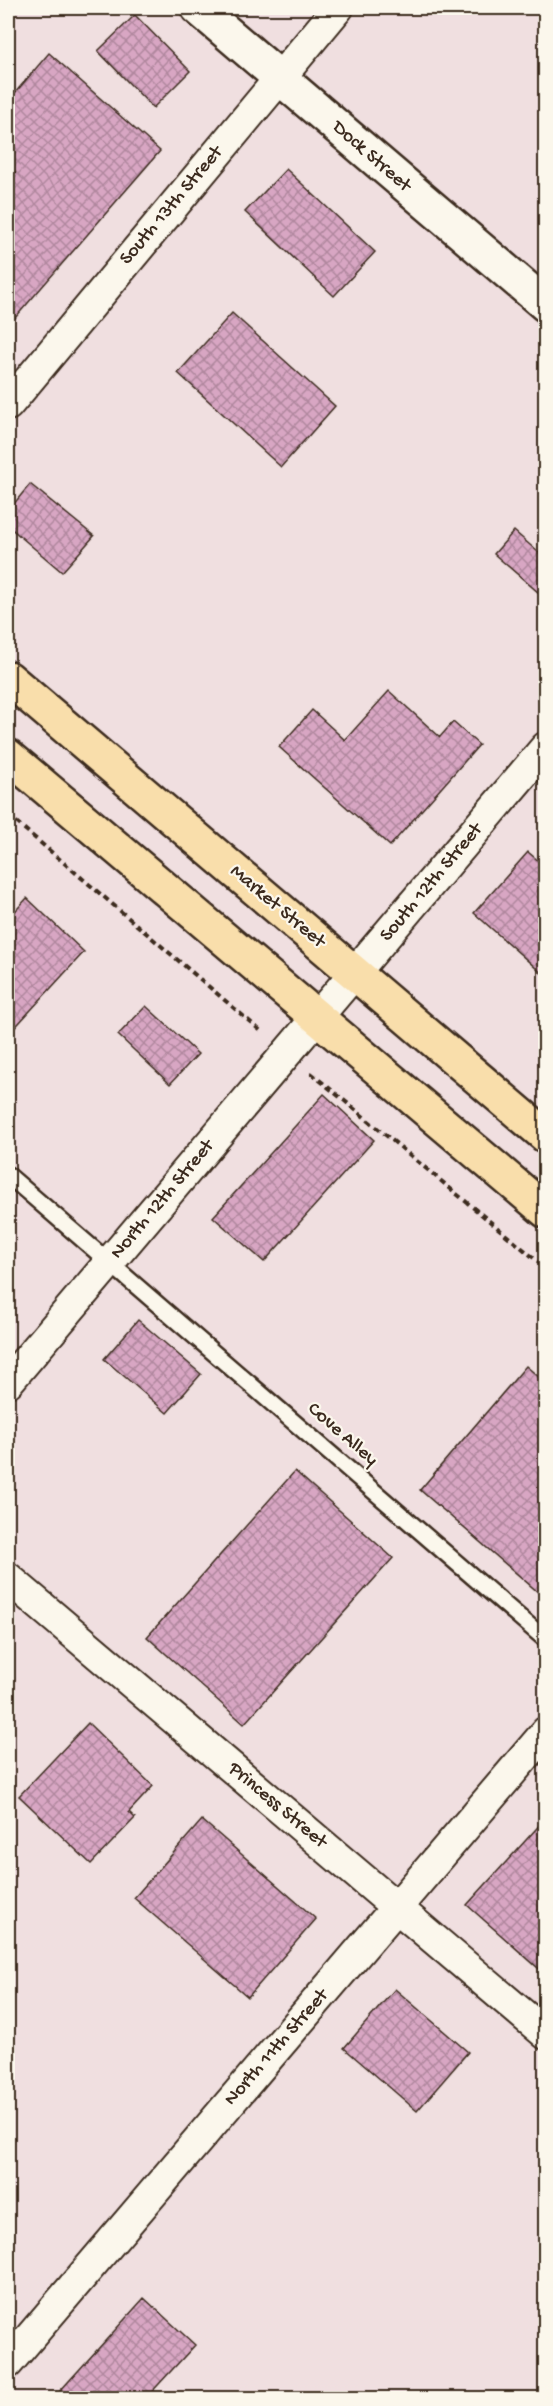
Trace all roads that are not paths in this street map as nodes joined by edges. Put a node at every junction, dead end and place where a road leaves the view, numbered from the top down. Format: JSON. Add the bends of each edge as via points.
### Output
{"nodes":[{"id":1,"x":198,"y":8,"type":"edge"},
{"id":2,"x":338,"y":8,"type":"edge"},
{"id":3,"x":280,"y":76,"type":"junction"},
{"id":4,"x":546,"y":305,"type":"edge"},
{"id":5,"x":8,"y":405,"type":"edge"},
{"id":6,"x":8,"y":678,"type":"edge"},
{"id":7,"x":546,"y":747,"type":"edge"},
{"id":8,"x":8,"y":756,"type":"edge"},
{"id":9,"x":355,"y":973,"type":"junction"},
{"id":10,"x":318,"y":1019,"type":"junction"},
{"id":11,"x":546,"y":1136,"type":"edge"},
{"id":12,"x":8,"y":1175,"type":"edge"},
{"id":13,"x":546,"y":1211,"type":"edge"},
{"id":14,"x":110,"y":1262,"type":"junction"},
{"id":15,"x":8,"y":1382,"type":"edge"},
{"id":16,"x":8,"y":1578,"type":"edge"},
{"id":17,"x":546,"y":1640,"type":"edge"},
{"id":18,"x":546,"y":1732,"type":"edge"},
{"id":19,"x":398,"y":1908,"type":"junction"},
{"id":20,"x":546,"y":2034,"type":"edge"},
{"id":21,"x":8,"y":2363,"type":"edge"}],
"edges":[{"from":1,"to":3,"type":"street","name":"Dock Street"},
{"from":2,"to":3,"type":"street","name":"South 13th Street"},
{"from":3,"to":4,"type":"street","name":"Dock Street"},
{"from":3,"to":5,"type":"street","name":"South 13th Street"},
{"from":6,"to":9,"type":"main road","name":"Market Street"},
{"from":7,"to":9,"type":"street","name":"South 12th Street"},
{"from":8,"to":10,"type":"main road"},
{"from":9,"to":10,"type":"street","name":"South 12th Street"},
{"from":9,"to":11,"type":"main road","name":"Market Street"},
{"from":10,"to":13,"type":"main road"},
{"from":10,"to":14,"type":"street","name":"North 12th Street"},
{"from":12,"to":14,"type":"lane","name":"Cove Alley"},
{"from":14,"to":15,"type":"street","name":"North 12th Street"},
{"from":14,"to":17,"type":"lane","name":"Cove Alley"},
{"from":16,"to":19,"type":"street","name":"Princess Street"},
{"from":18,"to":19,"type":"street","name":"North 11th Street"},
{"from":19,"to":20,"type":"street","name":"Princess Street"},
{"from":19,"to":21,"type":"street","name":"North 11th Street"}]}
